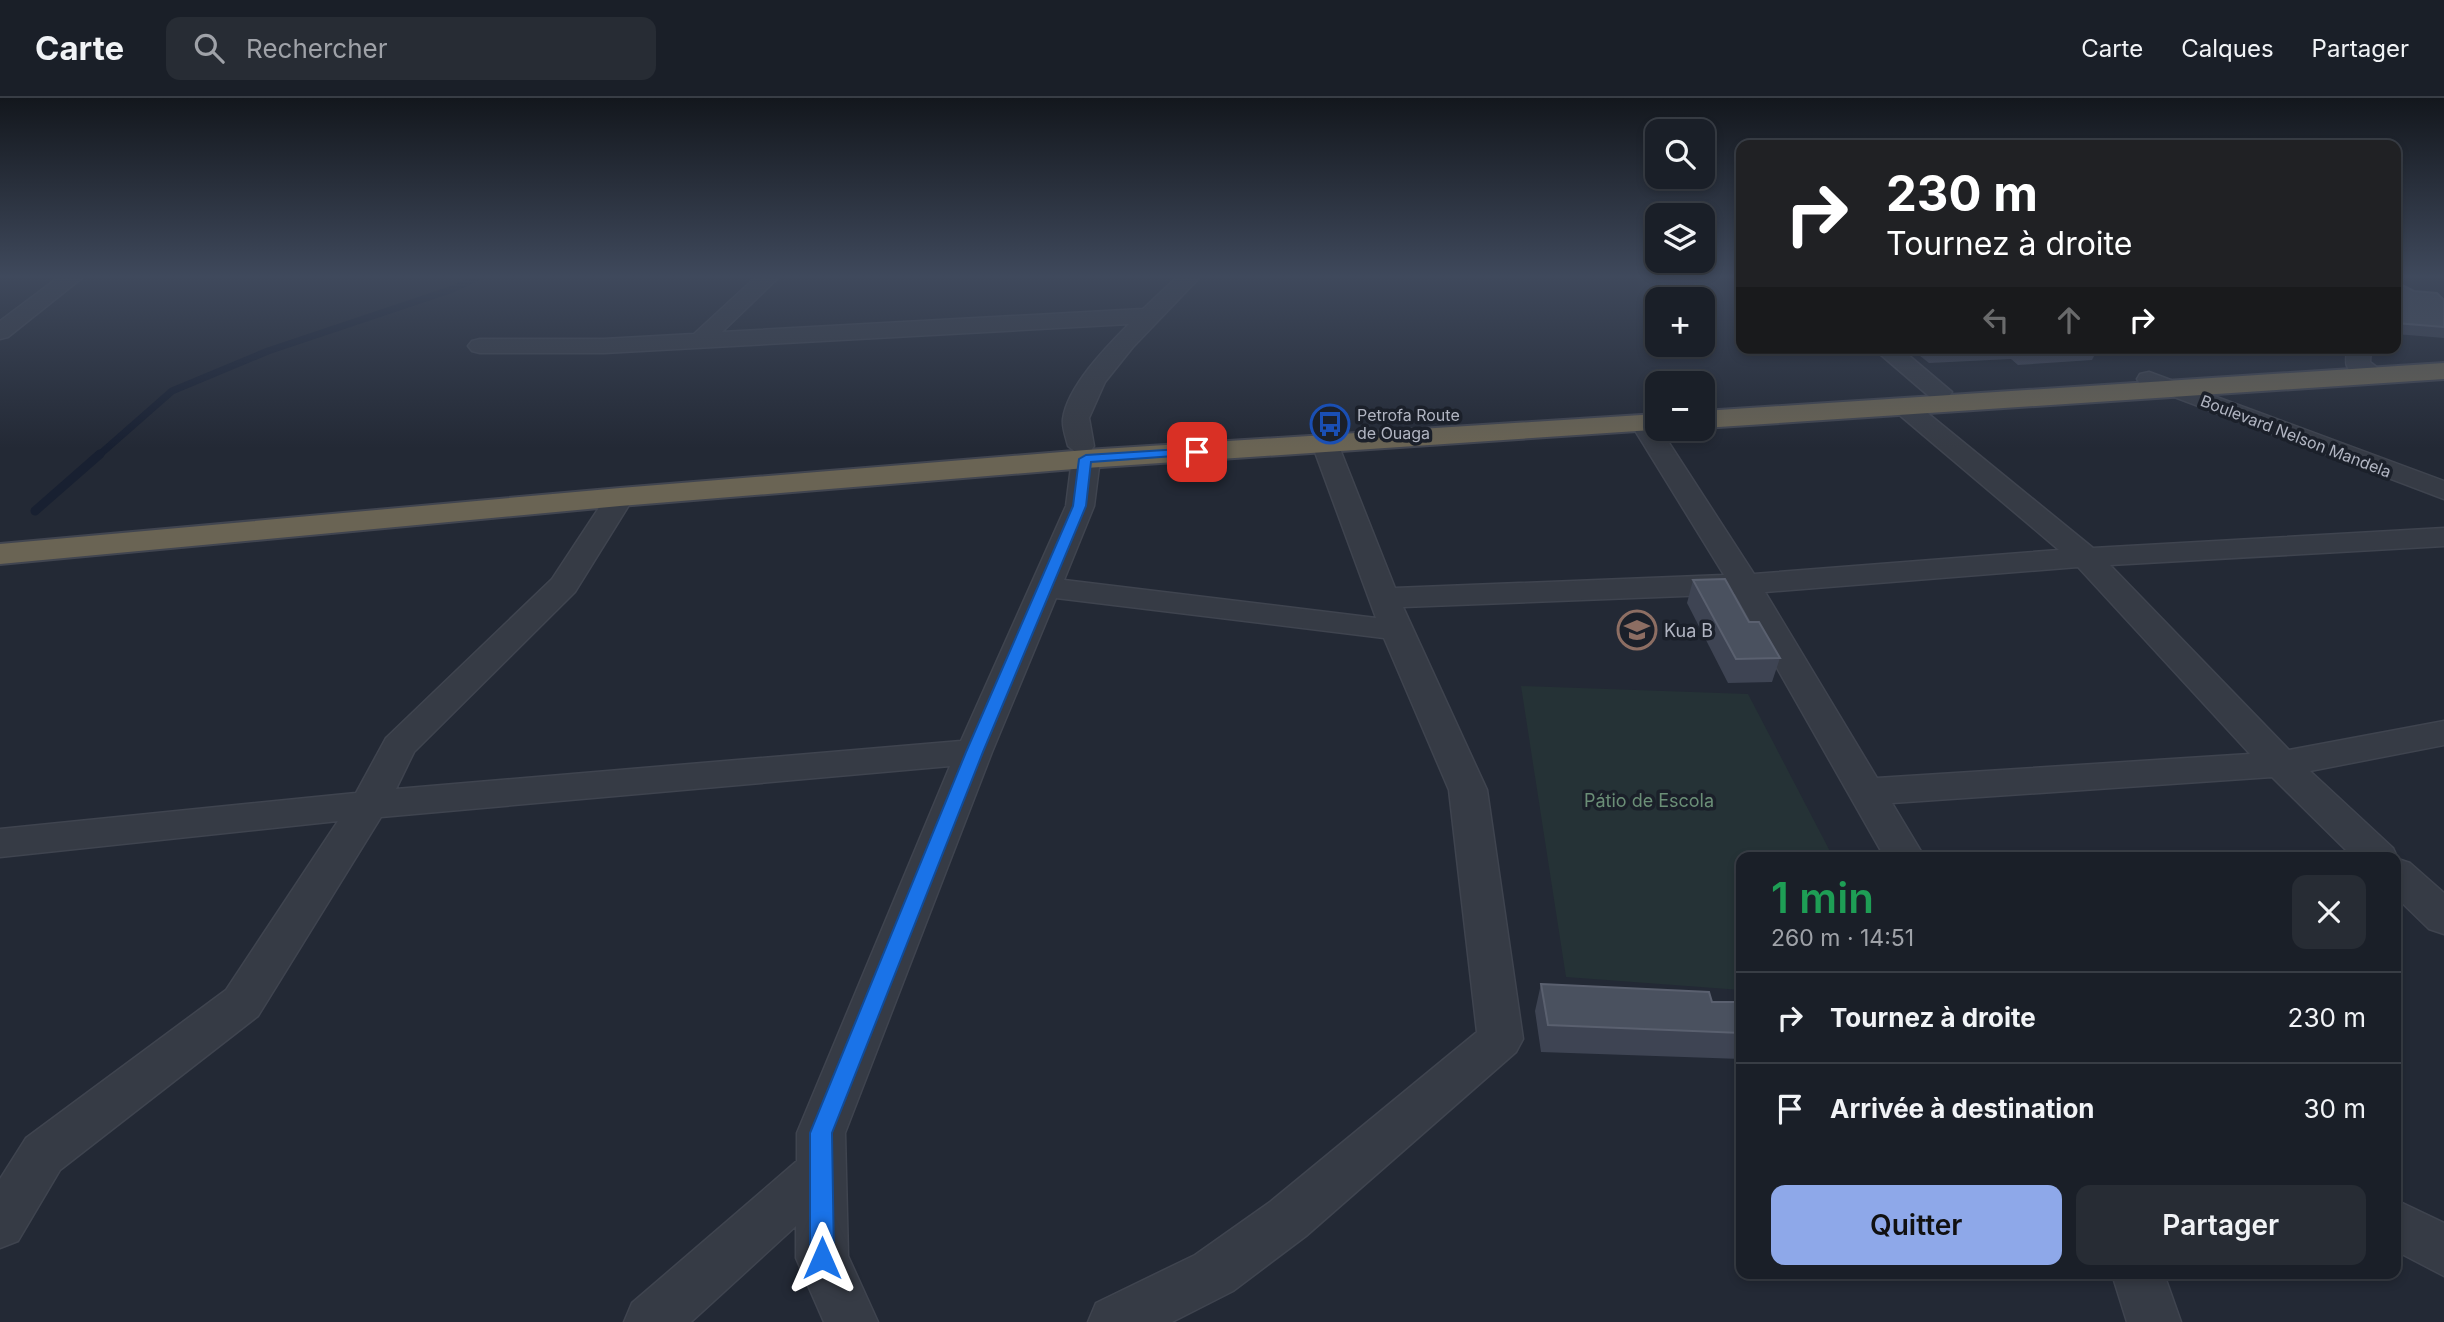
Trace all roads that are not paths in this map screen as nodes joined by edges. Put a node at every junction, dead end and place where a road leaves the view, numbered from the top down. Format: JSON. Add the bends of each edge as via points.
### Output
{"nodes":[{"id":1,"x":707,"y":334,"type":"edge"},
{"id":2,"x":823,"y":334,"type":"edge"},
{"id":3,"x":1133,"y":334,"type":"edge"},
{"id":4,"x":700,"y":341,"type":"junction"},
{"id":5,"x":480,"y":346,"type":"dead end"},
{"id":6,"x":1892,"y":354,"type":"edge"},
{"id":7,"x":2444,"y":359,"type":"edge"},
{"id":8,"x":2364,"y":363,"type":"edge"},
{"id":9,"x":2444,"y":372,"type":"edge"},
{"id":10,"x":2149,"y":379,"type":"junction"},
{"id":11,"x":2176,"y":391,"type":"junction"},
{"id":12,"x":1939,"y":392,"type":"junction"},
{"id":13,"x":1715,"y":406,"type":"edge"},
{"id":14,"x":1905,"y":407,"type":"junction"},
{"id":15,"x":1645,"y":419,"type":"edge"},
{"id":16,"x":1715,"y":419,"type":"edge"},
{"id":17,"x":1645,"y":420,"type":"edge"},
{"id":18,"x":1665,"y":441,"type":"edge"},
{"id":19,"x":1241,"y":443,"type":"junction"},
{"id":20,"x":1325,"y":444,"type":"junction"},
{"id":21,"x":1083,"y":453,"type":"junction"},
{"id":22,"x":2444,"y":491,"type":"edge"},
{"id":23,"x":620,"y":497,"type":"junction"},
{"id":24,"x":0,"y":534,"type":"edge"},
{"id":25,"x":2444,"y":537,"type":"edge"},
{"id":26,"x":0,"y":554,"type":"edge"},
{"id":27,"x":2087,"y":557,"type":"junction"},
{"id":28,"x":1745,"y":584,"type":"junction"},
{"id":29,"x":1043,"y":587,"type":"junction"},
{"id":30,"x":1389,"y":614,"type":"junction"},
{"id":31,"x":2444,"y":733,"type":"edge"},
{"id":32,"x":974,"y":752,"type":"junction"},
{"id":33,"x":2281,"y":765,"type":"junction"},
{"id":34,"x":1866,"y":792,"type":"junction"},
{"id":35,"x":369,"y":805,"type":"junction"},
{"id":36,"x":0,"y":843,"type":"edge"},
{"id":37,"x":1901,"y":852,"type":"edge"},
{"id":38,"x":2373,"y":852,"type":"edge"},
{"id":39,"x":2401,"y":878,"type":"edge"},
{"id":40,"x":2444,"y":918,"type":"edge"},
{"id":41,"x":821,"y":1171,"type":"junction"},
{"id":42,"x":0,"y":1224,"type":"edge"},
{"id":43,"x":2401,"y":1227,"type":"edge"},
{"id":44,"x":2444,"y":1251,"type":"edge"},
{"id":45,"x":2140,"y":1279,"type":"edge"},
{"id":46,"x":651,"y":1322,"type":"edge"},
{"id":47,"x":852,"y":1322,"type":"edge"},
{"id":48,"x":1115,"y":1322,"type":"edge"},
{"id":49,"x":2154,"y":1322,"type":"edge"}],
"edges":[{"from":1,"to":4,"type":"street"},
{"from":2,"to":4,"type":"street"},
{"from":3,"to":21,"type":"street","via":[[1084,394],[1075,418]]},
{"from":4,"to":5,"type":"street"},
{"from":6,"to":12,"type":"street"},
{"from":7,"to":8,"type":"highway"},
{"from":8,"to":9,"type":"highway"},
{"from":8,"to":10,"type":"highway"},
{"from":8,"to":11,"type":"highway"},
{"from":10,"to":11,"type":"street","name":"Boulevard Nelson Mandela"},
{"from":10,"to":12,"type":"highway"},
{"from":11,"to":14,"type":"highway"},
{"from":11,"to":22,"type":"street","name":"Boulevard Nelson Mandela"},
{"from":12,"to":13,"type":"highway"},
{"from":14,"to":16,"type":"highway"},
{"from":14,"to":27,"type":"street"},
{"from":15,"to":19,"type":"highway"},
{"from":17,"to":20,"type":"highway"},
{"from":18,"to":28,"type":"street"},
{"from":19,"to":20,"type":"highway"},
{"from":19,"to":21,"type":"highway"},
{"from":20,"to":30,"type":"street"},
{"from":21,"to":23,"type":"highway"},
{"from":21,"to":24,"type":"highway","via":[[608,481]]},
{"from":21,"to":29,"type":"street","via":[[1080,506]]},
{"from":23,"to":26,"type":"highway"},
{"from":23,"to":35,"type":"street","via":[[564,585],[399,746]]},
{"from":25,"to":27,"type":"street"},
{"from":27,"to":28,"type":"street"},
{"from":27,"to":33,"type":"street"},
{"from":28,"to":30,"type":"street"},
{"from":28,"to":34,"type":"street"},
{"from":29,"to":30,"type":"street"},
{"from":29,"to":32,"type":"street"},
{"from":30,"to":48,"type":"street","via":[[1468,790],[1500,1038],[1288,1219],[1214,1273]]},
{"from":31,"to":33,"type":"street"},
{"from":32,"to":35,"type":"street"},
{"from":32,"to":41,"type":"street","via":[[821,1133]]},
{"from":33,"to":34,"type":"street"},
{"from":33,"to":38,"type":"street"},
{"from":34,"to":37,"type":"street"},
{"from":35,"to":36,"type":"street"},
{"from":35,"to":42,"type":"street","via":[[243,1003],[43,1154]]},
{"from":39,"to":40,"type":"street"},
{"from":41,"to":46,"type":"street"},
{"from":41,"to":47,"type":"street","via":[[822,1258]]},
{"from":43,"to":44,"type":"street"},
{"from":45,"to":49,"type":"street"}]}
